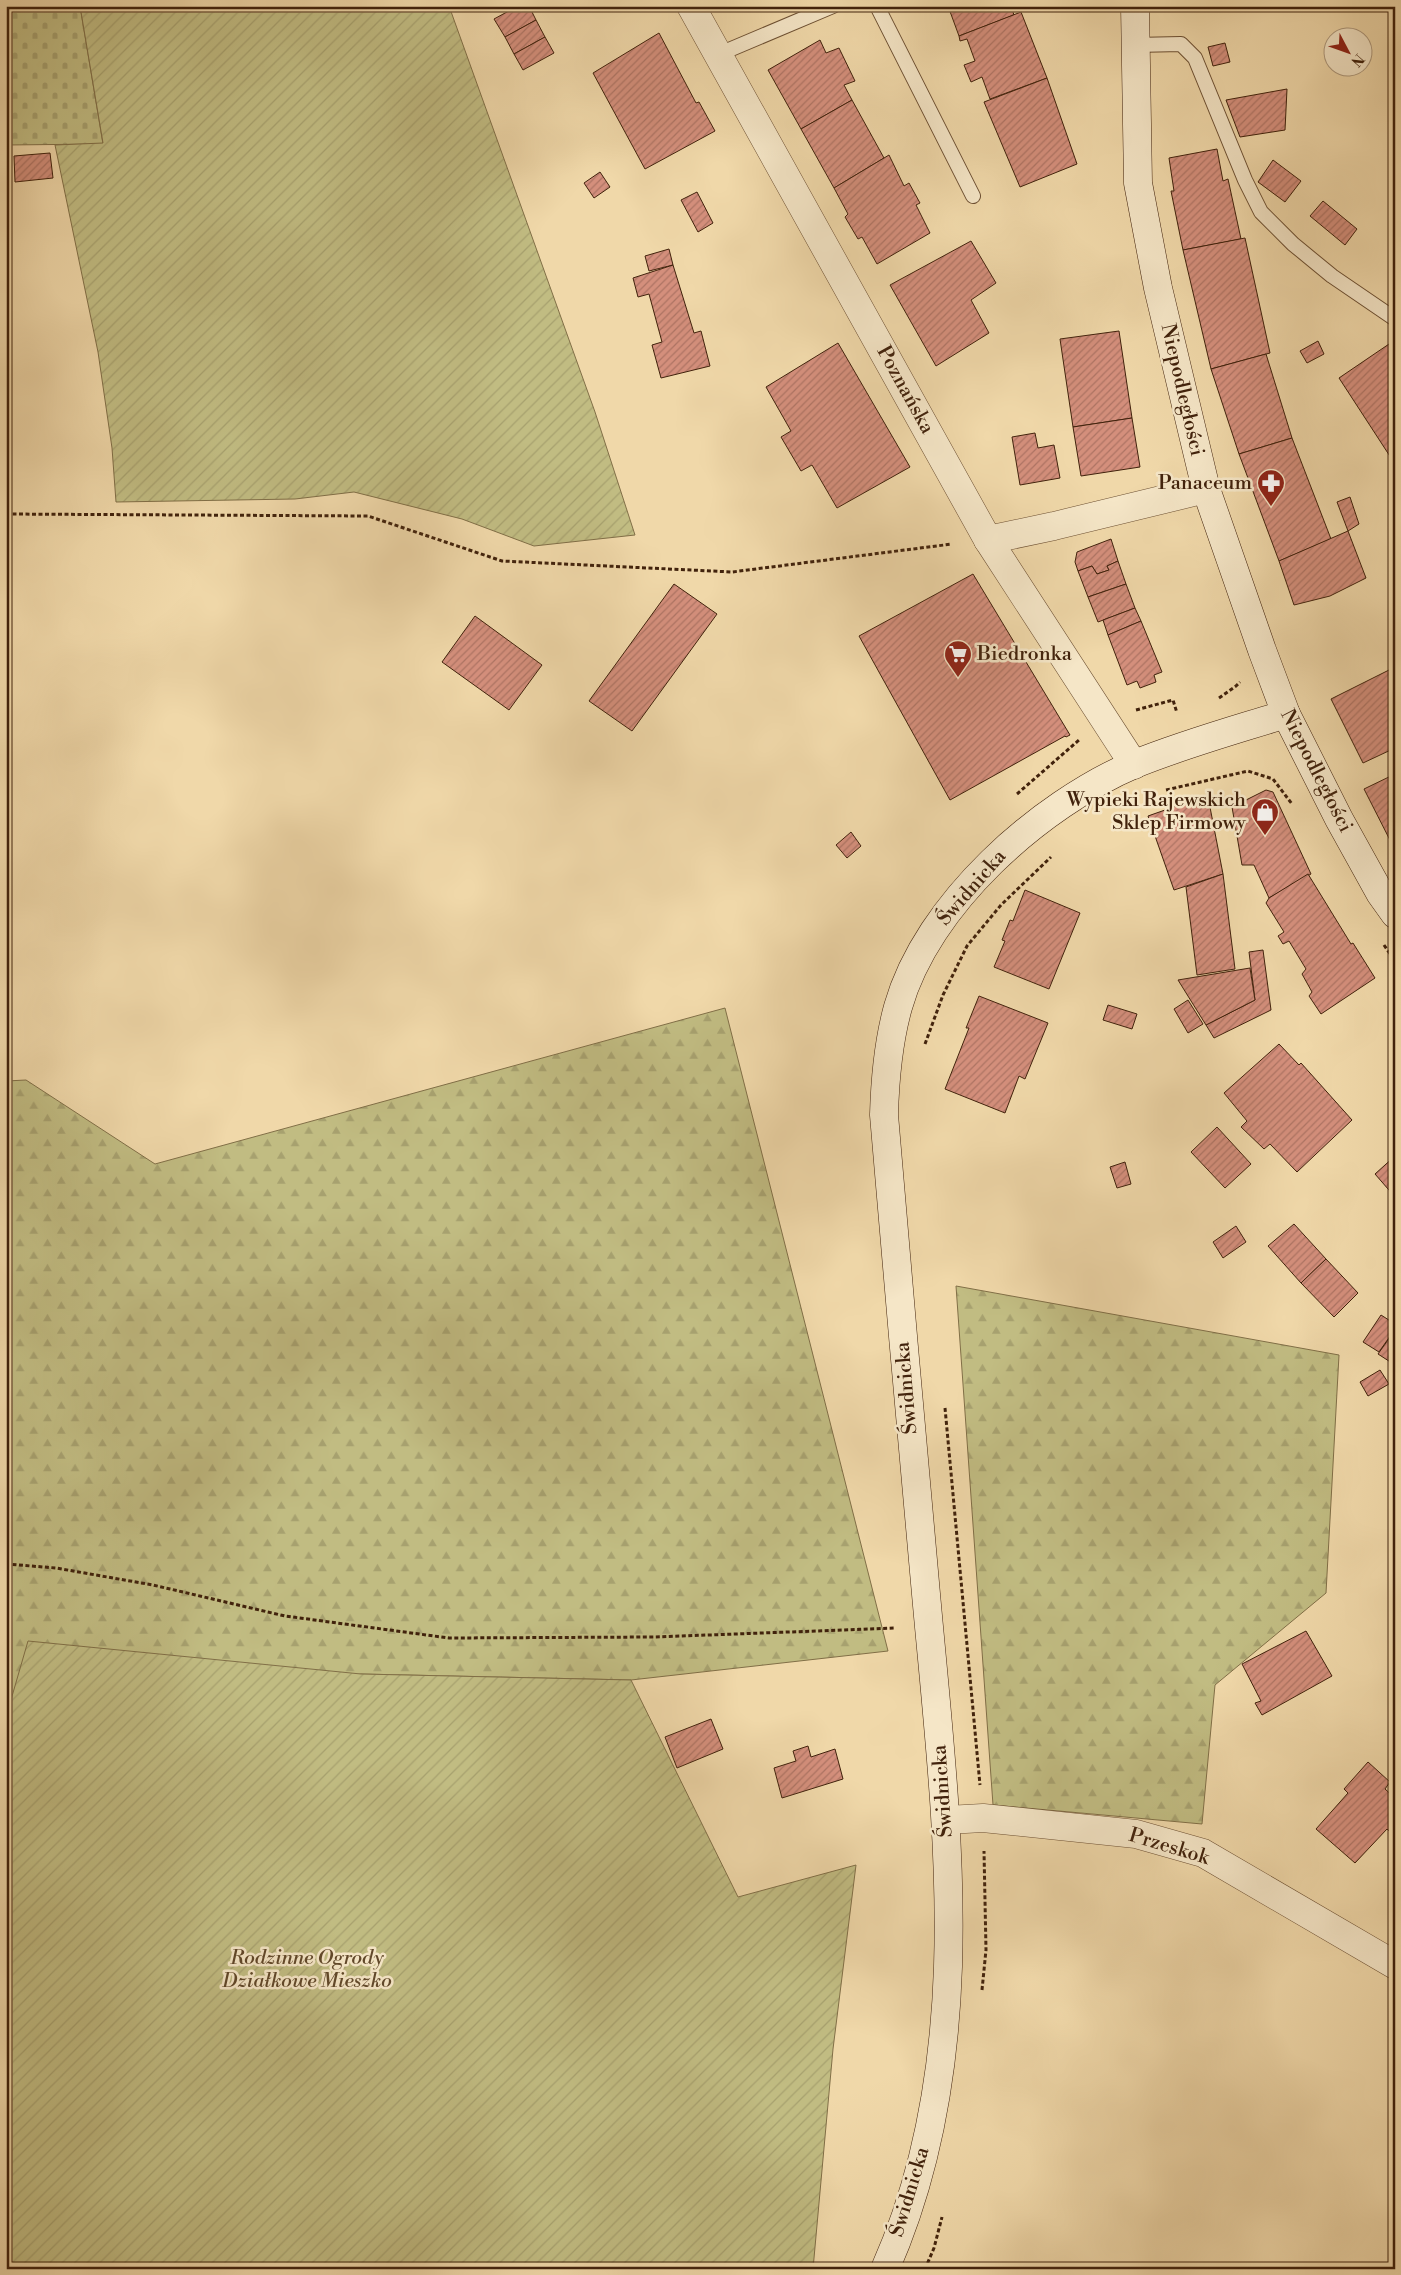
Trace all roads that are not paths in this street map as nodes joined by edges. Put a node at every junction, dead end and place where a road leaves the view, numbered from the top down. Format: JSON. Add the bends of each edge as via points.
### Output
{"nodes":[{"id":1,"x":691,"y":6,"type":"edge"},
{"id":2,"x":833,"y":6,"type":"edge"},
{"id":3,"x":877,"y":6,"type":"edge"},
{"id":4,"x":1135,"y":6,"type":"edge"},
{"id":5,"x":1135,"y":45,"type":"junction"},
{"id":6,"x":717,"y":55,"type":"junction"},
{"id":7,"x":973,"y":196,"type":"dead end"},
{"id":8,"x":1395,"y":319,"type":"edge"},
{"id":9,"x":1206,"y":489,"type":"junction"},
{"id":10,"x":988,"y":540,"type":"junction"},
{"id":11,"x":1286,"y":714,"type":"junction"},
{"id":12,"x":1134,"y":765,"type":"junction"},
{"id":13,"x":1395,"y":914,"type":"edge"},
{"id":14,"x":947,"y":1820,"type":"junction"},
{"id":15,"x":1395,"y":1965,"type":"edge"},
{"id":16,"x":885,"y":2269,"type":"edge"}],
"edges":[{"from":1,"to":6,"type":"main road","name":"Poznańska"},
{"from":2,"to":6,"type":"lane"},
{"from":3,"to":7,"type":"lane"},
{"from":4,"to":5,"type":"main road","name":"Niepodległości"},
{"from":5,"to":8,"type":"lane","via":[[1181,44],[1195,58],[1261,212],[1332,276]]},
{"from":5,"to":9,"type":"main road","name":"Niepodległości","via":[[1138,183],[1160,298]]},
{"from":6,"to":10,"type":"main road","name":"Poznańska"},
{"from":9,"to":10,"type":"main road"},
{"from":9,"to":11,"type":"main road","name":"Niepodległości"},
{"from":10,"to":12,"type":"main road","name":"Poznańska"},
{"from":11,"to":12,"type":"main road","name":"Świdnicka","via":[[1187,744]]},
{"from":11,"to":13,"type":"main road","name":"Niepodległości","via":[[1339,819]]},
{"from":12,"to":14,"type":"main road","name":"Świdnicka","via":[[1071,797],[1020,836],[944,916],[916,962],[898,1006],[886,1064],[884,1116]]},
{"from":14,"to":15,"type":"main road","name":"Przeskok","via":[[984,1818],[1136,1834],[1203,1853]]},
{"from":14,"to":16,"type":"main road","name":"Świdnicka","via":[[950,1939],[944,2030],[931,2116],[914,2189]]}]}
